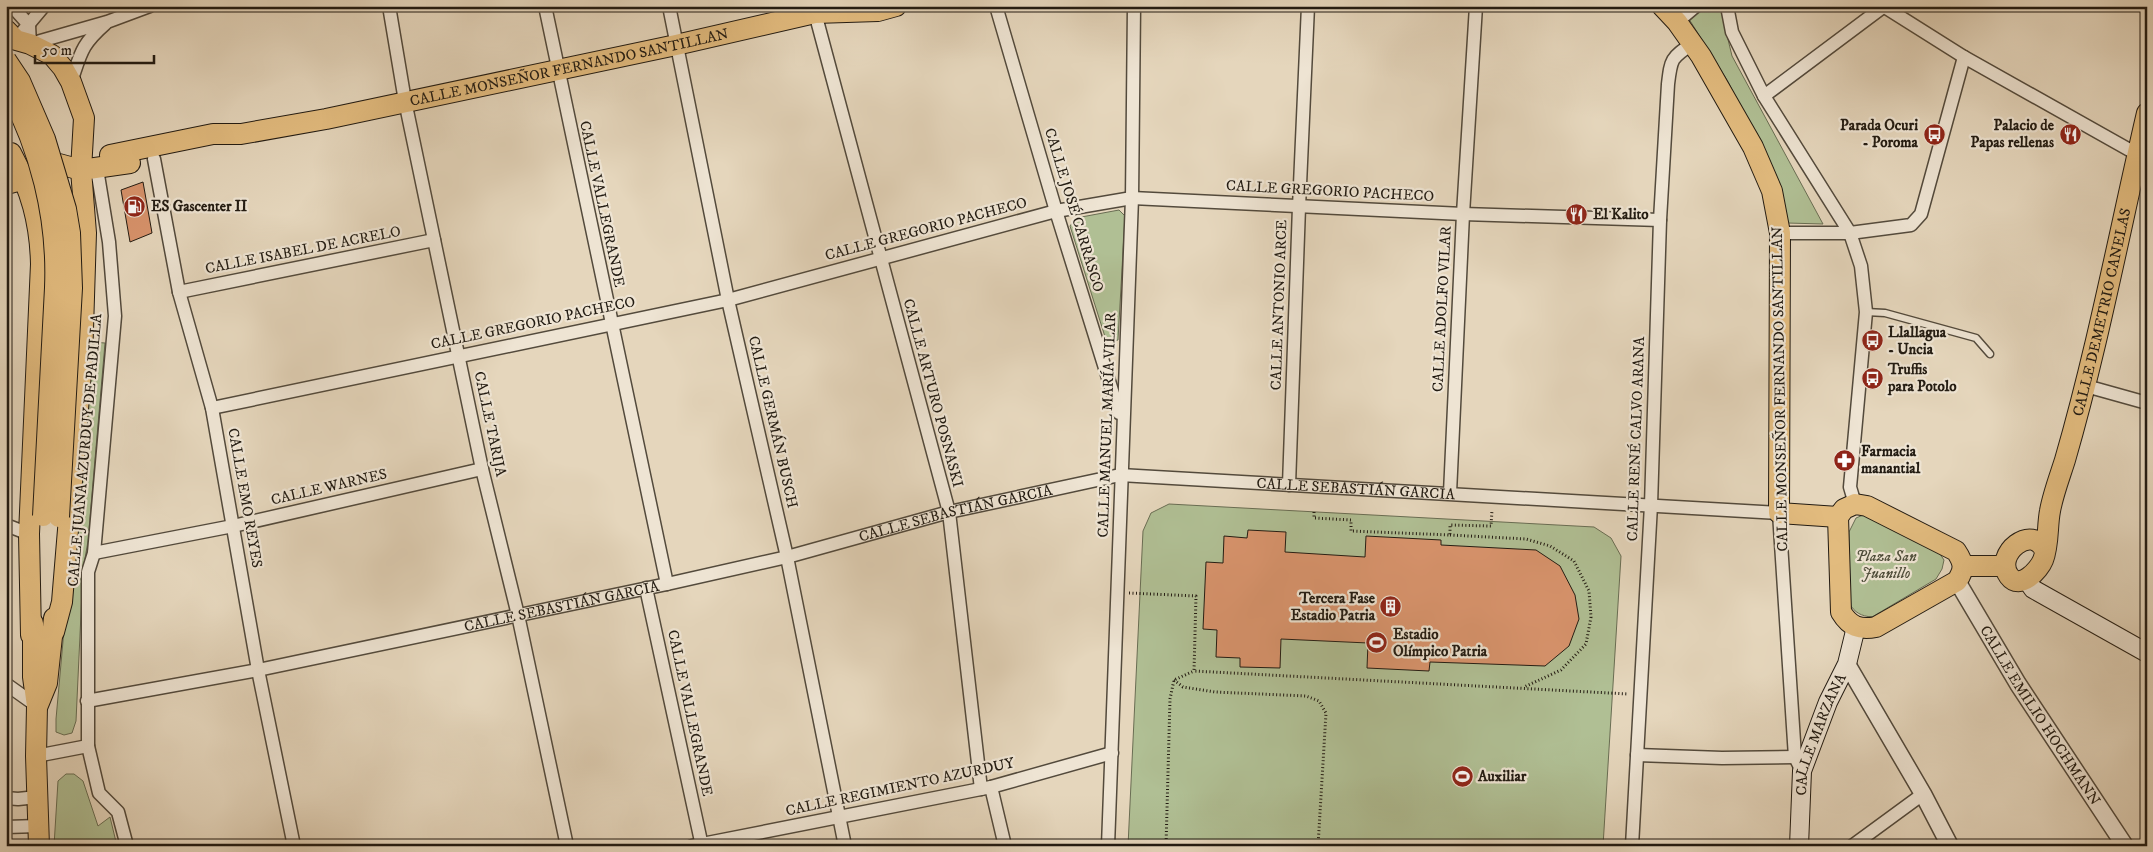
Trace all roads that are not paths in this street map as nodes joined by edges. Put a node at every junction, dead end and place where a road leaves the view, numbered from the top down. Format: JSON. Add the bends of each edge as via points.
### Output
{"nodes":[{"id":1,"x":12,"y":6,"type":"edge"},
{"id":2,"x":44,"y":6,"type":"edge"},
{"id":3,"x":150,"y":6,"type":"edge"},
{"id":4,"x":389,"y":6,"type":"edge"},
{"id":5,"x":545,"y":6,"type":"edge"},
{"id":6,"x":669,"y":6,"type":"edge"},
{"id":7,"x":896,"y":6,"type":"edge"},
{"id":8,"x":996,"y":6,"type":"edge"},
{"id":9,"x":1134,"y":6,"type":"edge"},
{"id":10,"x":1308,"y":6,"type":"edge"},
{"id":11,"x":1476,"y":6,"type":"edge"},
{"id":12,"x":1662,"y":6,"type":"edge"},
{"id":13,"x":1696,"y":6,"type":"edge"},
{"id":14,"x":1727,"y":6,"type":"edge"},
{"id":15,"x":1883,"y":6,"type":"edge"},
{"id":16,"x":854,"y":9,"type":"edge"},
{"id":17,"x":815,"y":13,"type":"junction"},
{"id":18,"x":107,"y":22,"type":"junction"},
{"id":19,"x":1677,"y":22,"type":"junction"},
{"id":20,"x":17,"y":38,"type":"edge"},
{"id":21,"x":1692,"y":44,"type":"junction"},
{"id":22,"x":676,"y":45,"type":"junction"},
{"id":23,"x":1964,"y":57,"type":"junction"},
{"id":24,"x":6,"y":60,"type":"edge"},
{"id":25,"x":558,"y":70,"type":"junction"},
{"id":26,"x":71,"y":82,"type":"junction"},
{"id":27,"x":6,"y":85,"type":"edge"},
{"id":28,"x":1764,"y":96,"type":"junction"},
{"id":29,"x":405,"y":101,"type":"junction"},
{"id":30,"x":2147,"y":113,"type":"edge"},
{"id":31,"x":241,"y":134,"type":"junction"},
{"id":32,"x":84,"y":137,"type":"junction"},
{"id":33,"x":9,"y":150,"type":"edge"},
{"id":34,"x":2142,"y":157,"type":"edge"},
{"id":35,"x":154,"y":159,"type":"junction"},
{"id":36,"x":96,"y":164,"type":"junction"},
{"id":37,"x":52,"y":165,"type":"junction"},
{"id":38,"x":16,"y":182,"type":"edge"},
{"id":39,"x":1132,"y":198,"type":"junction"},
{"id":40,"x":1299,"y":207,"type":"junction"},
{"id":41,"x":1056,"y":211,"type":"junction"},
{"id":42,"x":1463,"y":214,"type":"junction"},
{"id":43,"x":1660,"y":220,"type":"junction"},
{"id":44,"x":1850,"y":233,"type":"junction"},
{"id":45,"x":1780,"y":234,"type":"junction"},
{"id":46,"x":434,"y":240,"type":"junction"},
{"id":47,"x":880,"y":258,"type":"junction"},
{"id":48,"x":179,"y":292,"type":"junction"},
{"id":49,"x":728,"y":300,"type":"junction"},
{"id":50,"x":1866,"y":312,"type":"junction"},
{"id":51,"x":610,"y":323,"type":"junction"},
{"id":52,"x":1990,"y":354,"type":"dead end"},
{"id":53,"x":459,"y":355,"type":"junction"},
{"id":54,"x":2086,"y":386,"type":"junction"},
{"id":55,"x":2147,"y":403,"type":"edge"},
{"id":56,"x":212,"y":408,"type":"junction"},
{"id":57,"x":1122,"y":422,"type":"junction"},
{"id":58,"x":482,"y":469,"type":"junction"},
{"id":59,"x":1120,"y":475,"type":"junction"},
{"id":60,"x":1289,"y":485,"type":"junction"},
{"id":61,"x":1450,"y":493,"type":"junction"},
{"id":62,"x":1855,"y":504,"type":"junction"},
{"id":63,"x":1651,"y":505,"type":"junction"},
{"id":64,"x":2050,"y":509,"type":"junction"},
{"id":65,"x":949,"y":512,"type":"junction"},
{"id":66,"x":1779,"y":513,"type":"junction"},
{"id":67,"x":51,"y":516,"type":"junction"},
{"id":68,"x":1838,"y":517,"type":"junction"},
{"id":69,"x":6,"y":525,"type":"edge"},
{"id":70,"x":233,"y":526,"type":"junction"},
{"id":71,"x":29,"y":534,"type":"junction"},
{"id":72,"x":2024,"y":540,"type":"junction"},
{"id":73,"x":2045,"y":551,"type":"junction"},
{"id":74,"x":94,"y":553,"type":"junction"},
{"id":75,"x":787,"y":557,"type":"junction"},
{"id":76,"x":2005,"y":566,"type":"junction"},
{"id":77,"x":1960,"y":574,"type":"junction"},
{"id":78,"x":2026,"y":579,"type":"junction"},
{"id":79,"x":667,"y":584,"type":"junction"},
{"id":80,"x":646,"y":588,"type":"junction"},
{"id":81,"x":518,"y":615,"type":"junction"},
{"id":82,"x":1856,"y":627,"type":"junction"},
{"id":83,"x":54,"y":632,"type":"junction"},
{"id":84,"x":31,"y":635,"type":"junction"},
{"id":85,"x":2147,"y":653,"type":"edge"},
{"id":86,"x":1847,"y":664,"type":"junction"},
{"id":87,"x":258,"y":670,"type":"junction"},
{"id":88,"x":6,"y":684,"type":"edge"},
{"id":89,"x":87,"y":701,"type":"junction"},
{"id":90,"x":37,"y":706,"type":"junction"},
{"id":91,"x":88,"y":746,"type":"junction"},
{"id":92,"x":1112,"y":753,"type":"junction"},
{"id":93,"x":1637,"y":755,"type":"junction"},
{"id":94,"x":36,"y":756,"type":"junction"},
{"id":95,"x":1798,"y":764,"type":"junction"},
{"id":96,"x":986,"y":788,"type":"junction"},
{"id":97,"x":1923,"y":794,"type":"junction"},
{"id":98,"x":37,"y":797,"type":"junction"},
{"id":99,"x":6,"y":798,"type":"edge"},
{"id":100,"x":840,"y":816,"type":"junction"},
{"id":101,"x":38,"y":826,"type":"junction"},
{"id":102,"x":6,"y":827,"type":"edge"},
{"id":103,"x":699,"y":845,"type":"edge"},
{"id":104,"x":39,"y":846,"type":"edge"},
{"id":105,"x":127,"y":846,"type":"edge"},
{"id":106,"x":294,"y":846,"type":"edge"},
{"id":107,"x":567,"y":846,"type":"edge"},
{"id":108,"x":845,"y":846,"type":"edge"},
{"id":109,"x":1005,"y":846,"type":"edge"},
{"id":110,"x":1108,"y":846,"type":"edge"},
{"id":111,"x":1632,"y":846,"type":"edge"},
{"id":112,"x":1799,"y":846,"type":"edge"},
{"id":113,"x":1852,"y":846,"type":"edge"},
{"id":114,"x":1950,"y":846,"type":"edge"},
{"id":115,"x":2125,"y":846,"type":"edge"}],
"edges":[{"from":1,"to":20,"type":"street"},
{"from":2,"to":20,"type":"street"},
{"from":3,"to":18,"type":"street"},
{"from":4,"to":29,"type":"street","name":"CALLE TARIJA"},
{"from":5,"to":25,"type":"street","name":"CALLE VALLEGRANDE"},
{"from":6,"to":22,"type":"street","name":"CALLE GERMÁN BUSCH"},
{"from":7,"to":16,"type":"main road","name":"CALLE MONSEÑOR FERNANDO SANTILLAN","via":[[878,10]]},
{"from":8,"to":41,"type":"street","name":"CALLE JOSÉ CARRASCO"},
{"from":9,"to":39,"type":"street","name":"CALLE MANUEL MARÍA VILAR"},
{"from":10,"to":40,"type":"street","name":"CALLE ANTONIO ARCE"},
{"from":11,"to":42,"type":"street","name":"CALLE ADOLFO VILAR"},
{"from":12,"to":19,"type":"main road","name":"CALLE MONSEÑOR FERNANDO SANTILLAN"},
{"from":13,"to":19,"type":"street"},
{"from":14,"to":28,"type":"street","via":[[1732,32]]},
{"from":15,"to":23,"type":"street"},
{"from":15,"to":28,"type":"street"},
{"from":16,"to":17,"type":"main road","name":"CALLE MONSEÑOR FERNANDO SANTILLAN"},
{"from":17,"to":22,"type":"main road","name":"CALLE MONSEÑOR FERNANDO SANTILLAN"},
{"from":17,"to":47,"type":"street","name":"CALLE ARTURO POSNASKI"},
{"from":18,"to":20,"type":"street"},
{"from":18,"to":26,"type":"street","via":[[88,38]]},
{"from":19,"to":21,"type":"main road","name":"CALLE MONSEÑOR FERNANDO SANTILLAN"},
{"from":20,"to":26,"type":"main road","via":[[52,55]]},
{"from":21,"to":43,"type":"street","name":"CALLE RENÉ CALVO ARANA","via":[[1671,62]]},
{"from":21,"to":45,"type":"main road","name":"CALLE MONSEÑOR FERNANDO SANTILLAN","via":[[1753,147],[1772,191]]},
{"from":22,"to":25,"type":"main road","name":"CALLE MONSEÑOR FERNANDO SANTILLAN"},
{"from":22,"to":49,"type":"street","name":"CALLE GERMÁN BUSCH"},
{"from":23,"to":34,"type":"street"},
{"from":23,"to":44,"type":"street","via":[[1921,214],[1911,225]]},
{"from":24,"to":67,"type":"main road","bridge":true,"via":[[20,81],[45,139],[70,233],[72,288]]},
{"from":25,"to":29,"type":"main road","name":"CALLE MONSEÑOR FERNANDO SANTILLAN"},
{"from":25,"to":51,"type":"street","name":"CALLE VALLEGRANDE"},
{"from":26,"to":32,"type":"main road","via":[[84,118]]},
{"from":27,"to":67,"type":"main road","bridge":true,"via":[[45,183],[57,255]]},
{"from":28,"to":44,"type":"street"},
{"from":29,"to":31,"type":"main road","name":"CALLE MONSEÑOR FERNANDO SANTILLAN"},
{"from":29,"to":46,"type":"street","name":"CALLE TARIJA"},
{"from":30,"to":34,"type":"main road","name":"CALLE DEMETRIO CANELAS"},
{"from":31,"to":35,"type":"main road","name":"CALLE MONSEÑOR FERNANDO SANTILLAN","via":[[220,144]]},
{"from":31,"to":36,"type":"main road","name":"CALLE MONSEÑOR FERNANDO SANTILLAN","via":[[213,134]]},
{"from":32,"to":36,"type":"main road"},
{"from":32,"to":37,"type":"main road","via":[[75,152]]},
{"from":33,"to":37,"type":"main road","name":"CALLE MONSEÑOR FERNANDO SANTILLAN","via":[[26,164]]},
{"from":33,"to":38,"type":"main road"},
{"from":34,"to":54,"type":"main road","name":"CALLE DEMETRIO CANELAS"},
{"from":35,"to":36,"type":"main road","name":"CALLE MONSEÑOR FERNANDO SANTILLAN"},
{"from":35,"to":48,"type":"street","name":"CALLE EMO REYES"},
{"from":36,"to":37,"type":"main road","name":"CALLE MONSEÑOR FERNANDO SANTILLAN"},
{"from":36,"to":74,"type":"street","name":"CALLE JUANA AZURDUY DE PADILLA","via":[[109,242],[115,316]]},
{"from":36,"to":83,"type":"main road","via":[[86,233],[82,361],[62,602]]},
{"from":37,"to":38,"type":"main road"},
{"from":38,"to":71,"type":"main road","via":[[40,233]]},
{"from":39,"to":40,"type":"street","name":"CALLE GREGORIO PACHECO"},
{"from":39,"to":41,"type":"street","name":"CALLE GREGORIO PACHECO"},
{"from":39,"to":57,"type":"street","name":"CALLE MANUEL MARÍA VILAR"},
{"from":40,"to":42,"type":"street","name":"CALLE GREGORIO PACHECO"},
{"from":40,"to":60,"type":"street","name":"CALLE ANTONIO ARCE"},
{"from":41,"to":47,"type":"street","name":"CALLE GREGORIO PACHECO"},
{"from":41,"to":57,"type":"street","name":"CALLE JOSÉ CARRASCO"},
{"from":42,"to":43,"type":"street","name":"CALLE GREGORIO PACHECO"},
{"from":42,"to":61,"type":"street","name":"CALLE ADOLFO VILAR"},
{"from":43,"to":63,"type":"street","name":"CALLE RENÉ CALVO ARANA"},
{"from":44,"to":45,"type":"street"},
{"from":44,"to":50,"type":"street","via":[[1861,266]]},
{"from":45,"to":66,"type":"main road","name":"CALLE MONSEÑOR FERNANDO SANTILLAN"},
{"from":46,"to":48,"type":"street","name":"CALLE ISABEL DE ACRELO"},
{"from":46,"to":53,"type":"street","name":"CALLE TARIJA"},
{"from":47,"to":49,"type":"street","name":"CALLE GREGORIO PACHECO"},
{"from":47,"to":65,"type":"street","name":"CALLE ARTURO POSNASKI"},
{"from":48,"to":56,"type":"street","name":"CALLE EMO REYES"},
{"from":49,"to":51,"type":"street","name":"CALLE GREGORIO PACHECO"},
{"from":49,"to":75,"type":"street","name":"CALLE GERMÁN BUSCH"},
{"from":50,"to":52,"type":"lane","via":[[1885,313],[1976,338]]},
{"from":50,"to":62,"type":"street","via":[[1850,488]]},
{"from":51,"to":53,"type":"street","name":"CALLE GREGORIO PACHECO"},
{"from":51,"to":79,"type":"street","name":"CALLE VALLEGRANDE"},
{"from":53,"to":56,"type":"street","name":"CALLE GREGORIO PACHECO"},
{"from":53,"to":58,"type":"street","name":"CALLE TARIJA"},
{"from":54,"to":55,"type":"street"},
{"from":54,"to":64,"type":"main road","name":"CALLE DEMETRIO CANELAS"},
{"from":56,"to":70,"type":"street","name":"CALLE EMO REYES"},
{"from":57,"to":59,"type":"street","name":"CALLE MANUEL MARÍA VILAR"},
{"from":58,"to":70,"type":"street","name":"CALLE WARNES"},
{"from":58,"to":81,"type":"street","name":"CALLE TARIJA"},
{"from":59,"to":60,"type":"street","name":"CALLE SEBASTIÁN GARCIA"},
{"from":59,"to":65,"type":"street","name":"CALLE SEBASTIÁN GARCIA"},
{"from":59,"to":92,"type":"street","name":"CALLE MANUEL MARÍA VILAR"},
{"from":60,"to":61,"type":"street","name":"CALLE SEBASTIÁN GARCIA"},
{"from":61,"to":63,"type":"street","name":"CALLE SEBASTIÁN GARCIA"},
{"from":62,"to":68,"type":"main road","via":[[1844,509]]},
{"from":62,"to":77,"type":"main road","via":[[1867,506],[1956,551],[1963,562]]},
{"from":63,"to":66,"type":"street","name":"CALLE SEBASTIÁN GARCIA"},
{"from":63,"to":93,"type":"street","name":"CALLE RENÉ CALVO ARANA"},
{"from":64,"to":72,"type":"main road","name":"CALLE DEMETRIO CANELAS"},
{"from":64,"to":73,"type":"main road","name":"CALLE DEMETRIO CANELAS"},
{"from":65,"to":75,"type":"street","name":"CALLE SEBASTIÁN GARCIA"},
{"from":65,"to":96,"type":"street","name":"CALLE ARTURO POSNASKI"},
{"from":66,"to":68,"type":"main road","name":"CALLE SEBASTIÁN GARCIA"},
{"from":66,"to":95,"type":"street","name":"CALLE MONSEÑOR FERNANDO SANTILLAN"},
{"from":67,"to":83,"type":"main road"},
{"from":67,"to":84,"type":"main road"},
{"from":68,"to":82,"type":"main road","via":[[1842,612],[1847,622]]},
{"from":69,"to":71,"type":"street"},
{"from":70,"to":74,"type":"street","name":"CALLE WARNES"},
{"from":70,"to":87,"type":"street","name":"CALLE EMO REYES"},
{"from":71,"to":84,"type":"main road"},
{"from":72,"to":73,"type":"main road","via":[[2037,541]]},
{"from":72,"to":76,"type":"main road","via":[[2012,548]]},
{"from":73,"to":78,"type":"main road","via":[[2041,564]]},
{"from":74,"to":89,"type":"street","name":"CALLE JUANA AZURDUY DE PADILLA","via":[[88,572]]},
{"from":75,"to":79,"type":"street","name":"CALLE SEBASTIÁN GARCIA"},
{"from":75,"to":100,"type":"street","name":"CALLE GERMÁN BUSCH"},
{"from":76,"to":77,"type":"main road"},
{"from":76,"to":78,"type":"main road","via":[[2011,579]]},
{"from":77,"to":82,"type":"main road","via":[[1876,627]]},
{"from":77,"to":115,"type":"street","name":"CALLE EMILIO HOCHMANN","via":[[2018,684]]},
{"from":78,"to":85,"type":"main road","via":[[2033,589]]},
{"from":79,"to":80,"type":"street","name":"CALLE SEBASTIÁN GARCIA"},
{"from":80,"to":81,"type":"street","name":"CALLE SEBASTIÁN GARCIA"},
{"from":80,"to":103,"type":"street","name":"CALLE VALLEGRANDE"},
{"from":81,"to":87,"type":"street","name":"CALLE SEBASTIÁN GARCIA"},
{"from":81,"to":107,"type":"street","name":"CALLE TARIJA"},
{"from":82,"to":86,"type":"main road","name":"CALLE MARZANA"},
{"from":83,"to":90,"type":"main road","via":[[47,683]]},
{"from":84,"to":90,"type":"main road"},
{"from":86,"to":95,"type":"main road","name":"CALLE MARZANA"},
{"from":86,"to":97,"type":"street"},
{"from":87,"to":89,"type":"street","name":"CALLE SEBASTIÁN GARCIA"},
{"from":87,"to":106,"type":"street","name":"CALLE EMO REYES"},
{"from":88,"to":90,"type":"street"},
{"from":89,"to":91,"type":"street","name":"CALLE JUANA AZURDUY DE PADILLA"},
{"from":90,"to":94,"type":"main road"},
{"from":91,"to":94,"type":"street"},
{"from":91,"to":105,"type":"street","name":"CALLE JUANA AZURDUY DE PADILLA","via":[[99,793],[118,812]]},
{"from":92,"to":96,"type":"street","name":"CALLE REGIMIENTO AZURDUY"},
{"from":92,"to":110,"type":"street","name":"CALLE MANUEL MARÍA VILAR"},
{"from":93,"to":95,"type":"street"},
{"from":93,"to":111,"type":"street","name":"CALLE RENÉ CALVO ARANA"},
{"from":94,"to":98,"type":"main road"},
{"from":95,"to":112,"type":"main road","name":"CALLE MARZANA"},
{"from":96,"to":100,"type":"street","name":"CALLE REGIMIENTO AZURDUY"},
{"from":96,"to":109,"type":"street","name":"CALLE ARTURO POSNASKI"},
{"from":97,"to":113,"type":"street"},
{"from":97,"to":114,"type":"street"},
{"from":98,"to":99,"type":"street"},
{"from":98,"to":101,"type":"main road"},
{"from":100,"to":103,"type":"street","name":"CALLE REGIMIENTO AZURDUY"},
{"from":100,"to":108,"type":"street","name":"CALLE GERMÁN BUSCH"},
{"from":101,"to":102,"type":"street"},
{"from":101,"to":104,"type":"main road"}]}
